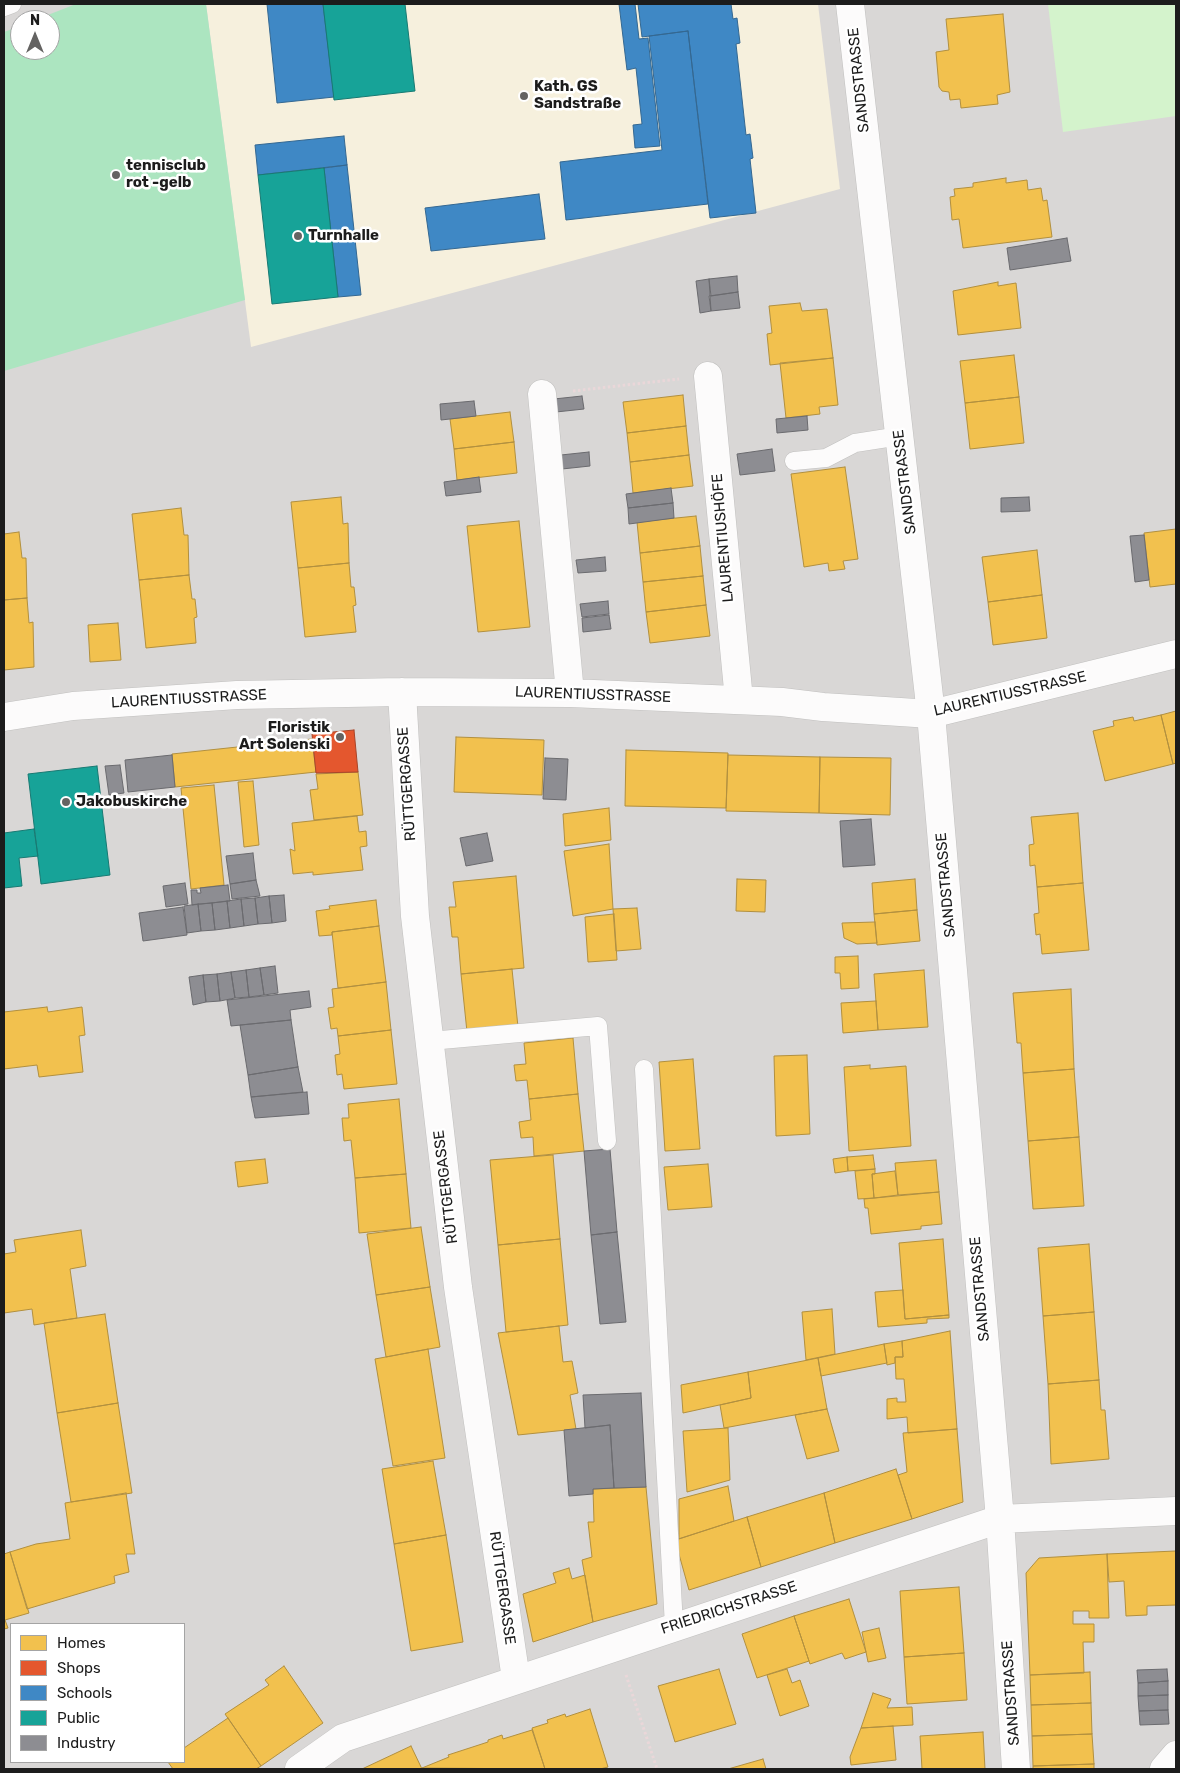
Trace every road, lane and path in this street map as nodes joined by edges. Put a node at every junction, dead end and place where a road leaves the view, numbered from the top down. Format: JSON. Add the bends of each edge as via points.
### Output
{"nodes":[{"id":1,"x":12,"y":4,"type":"edge"},
{"id":2,"x":850,"y":4,"type":"edge"},
{"id":3,"x":4,"y":7,"type":"edge"},
{"id":4,"x":708,"y":376,"type":"joint"},
{"id":5,"x":542,"y":394,"type":"joint"},
{"id":6,"x":900,"y":436,"type":"junction"},
{"id":7,"x":794,"y":462,"type":"dead end"},
{"id":8,"x":1176,"y":654,"type":"edge"},
{"id":9,"x":402,"y":692,"type":"junction"},
{"id":10,"x":570,"y":693,"type":"junction"},
{"id":11,"x":739,"y":700,"type":"junction"},
{"id":12,"x":932,"y":714,"type":"junction"},
{"id":13,"x":4,"y":717,"type":"edge"},
{"id":14,"x":430,"y":1041,"type":"junction"},
{"id":15,"x":644,"y":1069,"type":"dead end"},
{"id":16,"x":607,"y":1141,"type":"dead end"},
{"id":17,"x":1176,"y":1511,"type":"edge"},
{"id":18,"x":1000,"y":1519,"type":"junction"},
{"id":19,"x":674,"y":1626,"type":"junction"},
{"id":20,"x":616,"y":1646,"type":"junction"},
{"id":21,"x":516,"y":1679,"type":"junction"},
{"id":22,"x":1176,"y":1754,"type":"edge"},
{"id":23,"x":299,"y":1769,"type":"edge"},
{"id":24,"x":657,"y":1769,"type":"edge"},
{"id":25,"x":1016,"y":1769,"type":"edge"},
{"id":26,"x":1164,"y":1769,"type":"edge"}],
"edges":[{"from":1,"to":3,"type":"lane"},
{"from":2,"to":6,"type":"street","name":"SANDSTRASSE"},
{"from":4,"to":5,"type":"path"},
{"from":4,"to":11,"type":"street","name":"LAURENTIUSHÖFE"},
{"from":5,"to":10,"type":"street"},
{"from":6,"to":7,"type":"lane","via":[[855,443],[826,458]]},
{"from":6,"to":12,"type":"street","name":"SANDSTRASSE"},
{"from":8,"to":12,"type":"street","name":"LAURENTIUSSTRASSE"},
{"from":9,"to":10,"type":"street","name":"LAURENTIUSSTRASSE"},
{"from":9,"to":13,"type":"street","name":"LAURENTIUSSTRASSE","via":[[237,695],[73,706]]},
{"from":9,"to":14,"type":"street","name":"RÜTTGERGASSE","via":[[415,916]]},
{"from":10,"to":11,"type":"street","name":"LAURENTIUSSTRASSE"},
{"from":11,"to":12,"type":"street","name":"LAURENTIUSSTRASSE"},
{"from":12,"to":18,"type":"street","name":"SANDSTRASSE"},
{"from":14,"to":16,"type":"lane","via":[[598,1026]]},
{"from":14,"to":21,"type":"street","name":"RÜTTGERGASSE","via":[[458,1287]]},
{"from":15,"to":19,"type":"lane"},
{"from":17,"to":18,"type":"street","name":"FRIEDRICHSTRASSE"},
{"from":18,"to":19,"type":"street","name":"FRIEDRICHSTRASSE"},
{"from":18,"to":25,"type":"street","name":"SANDSTRASSE"},
{"from":19,"to":20,"type":"street","name":"FRIEDRICHSTRASSE"},
{"from":20,"to":21,"type":"street","name":"FRIEDRICHSTRASSE"},
{"from":20,"to":24,"type":"path"},
{"from":21,"to":23,"type":"street","name":"FRIEDRICHSTRASSE","via":[[343,1738]]},
{"from":22,"to":26,"type":"street"}]}
